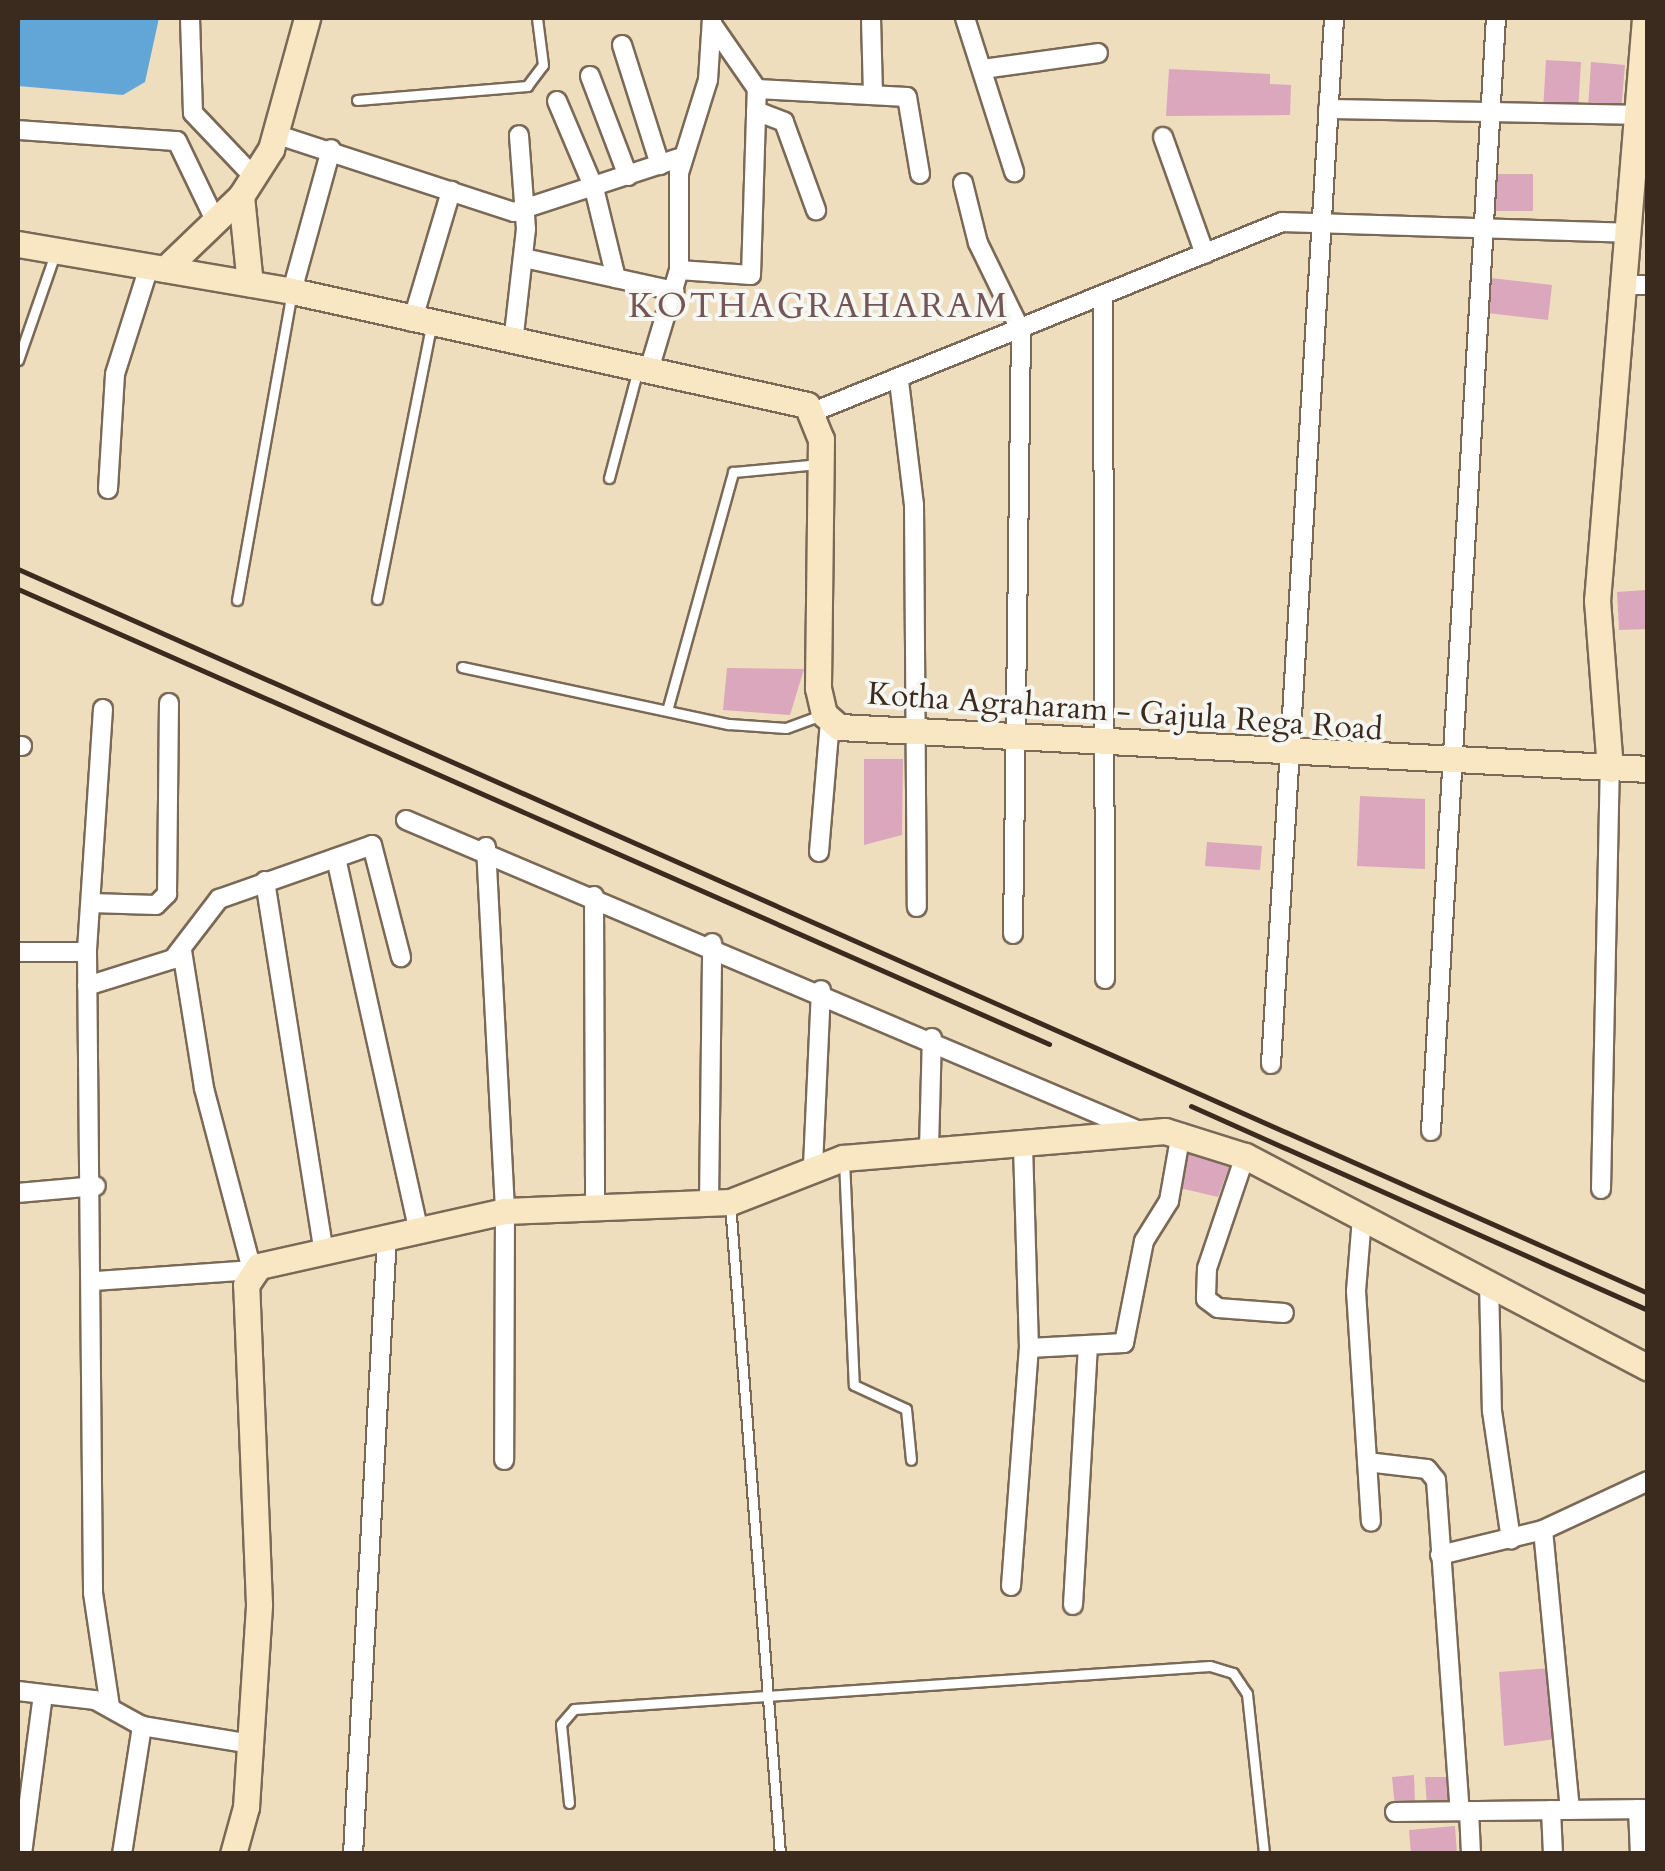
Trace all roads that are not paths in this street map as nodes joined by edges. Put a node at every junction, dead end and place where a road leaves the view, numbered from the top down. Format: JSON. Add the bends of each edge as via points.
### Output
{"nodes":[{"id":1,"x":190,"y":18,"type":"edge"},
{"id":2,"x":307,"y":18,"type":"edge"},
{"id":3,"x":536,"y":18,"type":"edge"},
{"id":4,"x":871,"y":18,"type":"edge"},
{"id":5,"x":965,"y":18,"type":"edge"},
{"id":6,"x":1334,"y":18,"type":"edge"},
{"id":7,"x":1496,"y":18,"type":"edge"},
{"id":8,"x":1645,"y":18,"type":"edge"},
{"id":9,"x":712,"y":20,"type":"edge"},
{"id":10,"x":622,"y":45,"type":"dead end"},
{"id":11,"x":1098,"y":53,"type":"dead end"},
{"id":12,"x":1645,"y":53,"type":"edge"},
{"id":13,"x":983,"y":69,"type":"junction"},
{"id":14,"x":590,"y":76,"type":"dead end"},
{"id":15,"x":757,"y":89,"type":"junction"},
{"id":16,"x":873,"y":94,"type":"junction"},
{"id":17,"x":357,"y":100,"type":"dead end"},
{"id":18,"x":557,"y":102,"type":"dead end"},
{"id":19,"x":1328,"y":109,"type":"junction"},
{"id":20,"x":756,"y":111,"type":"junction"},
{"id":21,"x":1491,"y":113,"type":"junction"},
{"id":22,"x":1636,"y":116,"type":"junction"},
{"id":23,"x":18,"y":130,"type":"edge"},
{"id":24,"x":278,"y":135,"type":"junction"},
{"id":25,"x":519,"y":135,"type":"dead end"},
{"id":26,"x":1163,"y":137,"type":"dead end"},
{"id":27,"x":331,"y":149,"type":"junction"},
{"id":28,"x":682,"y":157,"type":"junction"},
{"id":29,"x":660,"y":165,"type":"junction"},
{"id":30,"x":1014,"y":172,"type":"dead end"},
{"id":31,"x":920,"y":174,"type":"dead end"},
{"id":32,"x":628,"y":176,"type":"junction"},
{"id":33,"x":963,"y":183,"type":"dead end"},
{"id":34,"x":247,"y":187,"type":"junction"},
{"id":35,"x":594,"y":188,"type":"junction"},
{"id":36,"x":452,"y":191,"type":"junction"},
{"id":37,"x":526,"y":210,"type":"junction"},
{"id":38,"x":816,"y":210,"type":"dead end"},
{"id":39,"x":1320,"y":219,"type":"junction"},
{"id":40,"x":216,"y":220,"type":"junction"},
{"id":41,"x":1485,"y":229,"type":"junction"},
{"id":42,"x":1626,"y":234,"type":"junction"},
{"id":43,"x":18,"y":244,"type":"edge"},
{"id":44,"x":56,"y":254,"type":"junction"},
{"id":45,"x":1205,"y":254,"type":"junction"},
{"id":46,"x":524,"y":258,"type":"junction"},
{"id":47,"x":157,"y":268,"type":"junction"},
{"id":48,"x":679,"y":270,"type":"junction"},
{"id":49,"x":616,"y":278,"type":"junction"},
{"id":50,"x":250,"y":284,"type":"junction"},
{"id":51,"x":1635,"y":285,"type":"edge"},
{"id":52,"x":674,"y":291,"type":"junction"},
{"id":53,"x":292,"y":292,"type":"junction"},
{"id":54,"x":1103,"y":299,"type":"junction"},
{"id":55,"x":422,"y":324,"type":"junction"},
{"id":56,"x":1022,"y":331,"type":"junction"},
{"id":57,"x":514,"y":343,"type":"junction"},
{"id":58,"x":18,"y":360,"type":"edge"},
{"id":59,"x":644,"y":369,"type":"junction"},
{"id":60,"x":898,"y":381,"type":"junction"},
{"id":61,"x":813,"y":412,"type":"junction"},
{"id":62,"x":821,"y":464,"type":"junction"},
{"id":63,"x":609,"y":478,"type":"dead end"},
{"id":64,"x":108,"y":489,"type":"dead end"},
{"id":65,"x":378,"y":599,"type":"dead end"},
{"id":66,"x":237,"y":600,"type":"dead end"},
{"id":67,"x":462,"y":667,"type":"dead end"},
{"id":68,"x":170,"y":703,"type":"dead end"},
{"id":69,"x":668,"y":707,"type":"junction"},
{"id":70,"x":103,"y":709,"type":"dead end"},
{"id":71,"x":827,"y":718,"type":"junction"},
{"id":72,"x":918,"y":734,"type":"junction"},
{"id":73,"x":1014,"y":740,"type":"junction"},
{"id":74,"x":1107,"y":745,"type":"junction"},
{"id":75,"x":1285,"y":756,"type":"junction"},
{"id":76,"x":1454,"y":765,"type":"junction"},
{"id":77,"x":1610,"y":769,"type":"junction"},
{"id":78,"x":1648,"y":769,"type":"edge"},
{"id":79,"x":406,"y":820,"type":"dead end"},
{"id":80,"x":486,"y":847,"type":"junction"},
{"id":81,"x":819,"y":852,"type":"dead end"},
{"id":82,"x":336,"y":858,"type":"junction"},
{"id":83,"x":266,"y":881,"type":"junction"},
{"id":84,"x":594,"y":896,"type":"junction"},
{"id":85,"x":91,"y":903,"type":"junction"},
{"id":86,"x":917,"y":906,"type":"dead end"},
{"id":87,"x":1014,"y":934,"type":"dead end"},
{"id":88,"x":712,"y":943,"type":"junction"},
{"id":89,"x":182,"y":951,"type":"junction"},
{"id":90,"x":18,"y":952,"type":"edge"},
{"id":91,"x":87,"y":952,"type":"junction"},
{"id":92,"x":400,"y":957,"type":"dead end"},
{"id":93,"x":1104,"y":979,"type":"dead end"},
{"id":94,"x":87,"y":986,"type":"junction"},
{"id":95,"x":821,"y":990,"type":"junction"},
{"id":96,"x":932,"y":1038,"type":"junction"},
{"id":97,"x":1271,"y":1064,"type":"dead end"},
{"id":98,"x":1139,"y":1131,"type":"junction"},
{"id":99,"x":1431,"y":1131,"type":"dead end"},
{"id":100,"x":1181,"y":1133,"type":"junction"},
{"id":101,"x":1023,"y":1140,"type":"junction"},
{"id":102,"x":929,"y":1150,"type":"junction"},
{"id":103,"x":1245,"y":1156,"type":"junction"},
{"id":104,"x":844,"y":1158,"type":"junction"},
{"id":105,"x":813,"y":1166,"type":"junction"},
{"id":106,"x":96,"y":1186,"type":"junction"},
{"id":107,"x":1601,"y":1189,"type":"dead end"},
{"id":108,"x":18,"y":1193,"type":"edge"},
{"id":109,"x":720,"y":1203,"type":"junction"},
{"id":110,"x":595,"y":1208,"type":"junction"},
{"id":111,"x":505,"y":1212,"type":"junction"},
{"id":112,"x":1362,"y":1218,"type":"junction"},
{"id":113,"x":418,"y":1227,"type":"junction"},
{"id":114,"x":387,"y":1236,"type":"junction"},
{"id":115,"x":324,"y":1252,"type":"junction"},
{"id":116,"x":252,"y":1270,"type":"junction"},
{"id":117,"x":95,"y":1281,"type":"junction"},
{"id":118,"x":1488,"y":1282,"type":"junction"},
{"id":119,"x":1284,"y":1313,"type":"dead end"},
{"id":120,"x":1029,"y":1348,"type":"junction"},
{"id":121,"x":1088,"y":1348,"type":"junction"},
{"id":122,"x":1648,"y":1368,"type":"edge"},
{"id":123,"x":504,"y":1460,"type":"dead end"},
{"id":124,"x":911,"y":1460,"type":"dead end"},
{"id":125,"x":1368,"y":1462,"type":"junction"},
{"id":126,"x":1648,"y":1481,"type":"edge"},
{"id":127,"x":1371,"y":1522,"type":"dead end"},
{"id":128,"x":1543,"y":1530,"type":"junction"},
{"id":129,"x":1512,"y":1540,"type":"junction"},
{"id":130,"x":1440,"y":1555,"type":"junction"},
{"id":131,"x":1011,"y":1586,"type":"dead end"},
{"id":132,"x":1073,"y":1605,"type":"dead end"},
{"id":133,"x":18,"y":1692,"type":"edge"},
{"id":134,"x":43,"y":1695,"type":"junction"},
{"id":135,"x":768,"y":1698,"type":"junction"},
{"id":136,"x":110,"y":1707,"type":"junction"},
{"id":137,"x":142,"y":1726,"type":"junction"},
{"id":138,"x":252,"y":1744,"type":"junction"},
{"id":139,"x":568,"y":1804,"type":"dead end"},
{"id":140,"x":1643,"y":1809,"type":"edge"},
{"id":141,"x":1560,"y":1810,"type":"junction"},
{"id":142,"x":1464,"y":1811,"type":"junction"},
{"id":143,"x":1395,"y":1812,"type":"dead end"},
{"id":144,"x":22,"y":1854,"type":"edge"},
{"id":145,"x":122,"y":1854,"type":"edge"},
{"id":146,"x":233,"y":1854,"type":"edge"},
{"id":147,"x":352,"y":1854,"type":"edge"},
{"id":148,"x":780,"y":1854,"type":"edge"},
{"id":149,"x":1264,"y":1854,"type":"edge"},
{"id":150,"x":1471,"y":1854,"type":"edge"},
{"id":151,"x":1553,"y":1854,"type":"edge"},
{"id":152,"x":1640,"y":1854,"type":"edge"}],
"edges":[{"from":1,"to":34,"type":"street","via":[[193,113]]},
{"from":2,"to":24,"type":"street"},
{"from":3,"to":17,"type":"lane","via":[[543,65],[526,86]]},
{"from":4,"to":16,"type":"street"},
{"from":5,"to":13,"type":"street"},
{"from":6,"to":19,"type":"street"},
{"from":7,"to":21,"type":"street"},
{"from":8,"to":12,"type":"street"},
{"from":9,"to":15,"type":"street"},
{"from":9,"to":28,"type":"street","via":[[708,80]]},
{"from":10,"to":29,"type":"street"},
{"from":11,"to":13,"type":"street"},
{"from":12,"to":22,"type":"street"},
{"from":13,"to":30,"type":"street"},
{"from":14,"to":32,"type":"street"},
{"from":15,"to":16,"type":"street"},
{"from":15,"to":20,"type":"street"},
{"from":16,"to":31,"type":"street","via":[[907,98]]},
{"from":18,"to":35,"type":"street"},
{"from":19,"to":21,"type":"street"},
{"from":19,"to":39,"type":"street"},
{"from":20,"to":38,"type":"street","via":[[784,122]]},
{"from":20,"to":48,"type":"street","via":[[751,275]]},
{"from":21,"to":22,"type":"street"},
{"from":21,"to":41,"type":"street"},
{"from":22,"to":42,"type":"street"},
{"from":23,"to":40,"type":"street","via":[[177,141]]},
{"from":24,"to":27,"type":"street"},
{"from":24,"to":34,"type":"street"},
{"from":25,"to":37,"type":"street"},
{"from":26,"to":45,"type":"street"},
{"from":27,"to":36,"type":"street"},
{"from":27,"to":53,"type":"street"},
{"from":28,"to":29,"type":"street"},
{"from":28,"to":48,"type":"street"},
{"from":29,"to":32,"type":"street"},
{"from":32,"to":35,"type":"street"},
{"from":33,"to":56,"type":"street","via":[[983,255]]},
{"from":34,"to":40,"type":"street"},
{"from":34,"to":50,"type":"street"},
{"from":35,"to":37,"type":"street"},
{"from":35,"to":49,"type":"street"},
{"from":36,"to":37,"type":"street"},
{"from":36,"to":55,"type":"street"},
{"from":37,"to":46,"type":"street"},
{"from":39,"to":41,"type":"street"},
{"from":39,"to":45,"type":"street","via":[[1272,226]]},
{"from":39,"to":75,"type":"street"},
{"from":40,"to":47,"type":"street"},
{"from":41,"to":42,"type":"street"},
{"from":41,"to":76,"type":"street"},
{"from":42,"to":51,"type":"street"},
{"from":43,"to":44,"type":"street"},
{"from":44,"to":47,"type":"street"},
{"from":44,"to":58,"type":"lane"},
{"from":45,"to":54,"type":"street"},
{"from":46,"to":49,"type":"street"},
{"from":46,"to":57,"type":"street"},
{"from":47,"to":50,"type":"street"},
{"from":47,"to":64,"type":"street","via":[[115,374]]},
{"from":48,"to":52,"type":"street"},
{"from":49,"to":52,"type":"street"},
{"from":50,"to":53,"type":"street"},
{"from":51,"to":77,"type":"street","via":[[1597,601]]},
{"from":52,"to":59,"type":"street"},
{"from":53,"to":55,"type":"street"},
{"from":53,"to":66,"type":"lane"},
{"from":54,"to":56,"type":"street"},
{"from":54,"to":74,"type":"street"},
{"from":55,"to":57,"type":"street"},
{"from":55,"to":65,"type":"lane"},
{"from":56,"to":60,"type":"street"},
{"from":56,"to":73,"type":"street"},
{"from":57,"to":59,"type":"street"},
{"from":59,"to":61,"type":"street","via":[[795,399]]},
{"from":59,"to":63,"type":"lane"},
{"from":60,"to":61,"type":"street"},
{"from":60,"to":72,"type":"street","via":[[914,505]]},
{"from":61,"to":62,"type":"street","name":"Kotha Agraharam - Gajula Rega Road"},
{"from":62,"to":69,"type":"lane","via":[[732,472]]},
{"from":62,"to":71,"type":"street","name":"Kotha Agraharam - Gajula Rega Road"},
{"from":67,"to":69,"type":"lane"},
{"from":68,"to":85,"type":"street","via":[[167,894],[156,905]]},
{"from":69,"to":71,"type":"lane","via":[[771,729]]},
{"from":70,"to":85,"type":"street"},
{"from":71,"to":72,"type":"street","name":"Kotha Agraharam - Gajula Rega Road"},
{"from":71,"to":81,"type":"street"},
{"from":72,"to":73,"type":"street","name":"Kotha Agraharam - Gajula Rega Road"},
{"from":72,"to":86,"type":"street"},
{"from":73,"to":74,"type":"street","name":"Kotha Agraharam - Gajula Rega Road"},
{"from":73,"to":87,"type":"street"},
{"from":74,"to":75,"type":"street","name":"Kotha Agraharam - Gajula Rega Road"},
{"from":74,"to":93,"type":"street"},
{"from":75,"to":76,"type":"street","name":"Kotha Agraharam - Gajula Rega Road"},
{"from":75,"to":97,"type":"street"},
{"from":76,"to":77,"type":"street","name":"Kotha Agraharam - Gajula Rega Road"},
{"from":76,"to":99,"type":"street"},
{"from":77,"to":78,"type":"street","name":"Kotha Agraharam - Gajula Rega Road"},
{"from":77,"to":107,"type":"street"},
{"from":79,"to":80,"type":"street"},
{"from":80,"to":84,"type":"street"},
{"from":80,"to":111,"type":"street"},
{"from":82,"to":83,"type":"street"},
{"from":82,"to":92,"type":"street","via":[[376,846]]},
{"from":82,"to":113,"type":"street"},
{"from":83,"to":89,"type":"street","via":[[219,899]]},
{"from":83,"to":115,"type":"street"},
{"from":84,"to":88,"type":"street"},
{"from":84,"to":110,"type":"street"},
{"from":85,"to":91,"type":"street"},
{"from":88,"to":95,"type":"street"},
{"from":88,"to":109,"type":"street"},
{"from":89,"to":94,"type":"street"},
{"from":89,"to":116,"type":"street","via":[[204,1088]]},
{"from":90,"to":91,"type":"street"},
{"from":91,"to":94,"type":"street"},
{"from":94,"to":106,"type":"street"},
{"from":95,"to":96,"type":"street"},
{"from":95,"to":105,"type":"street"},
{"from":96,"to":98,"type":"street"},
{"from":96,"to":102,"type":"street"},
{"from":98,"to":100,"type":"street"},
{"from":98,"to":101,"type":"street"},
{"from":100,"to":103,"type":"street"},
{"from":100,"to":121,"type":"street","via":[[1169,1201],[1144,1241],[1128,1336],[1118,1347]]},
{"from":101,"to":102,"type":"street"},
{"from":101,"to":120,"type":"street"},
{"from":102,"to":104,"type":"street"},
{"from":103,"to":112,"type":"street"},
{"from":103,"to":119,"type":"street","via":[[1207,1268],[1206,1299],[1218,1308]]},
{"from":104,"to":105,"type":"street"},
{"from":104,"to":124,"type":"lane","via":[[854,1385],[906,1409]]},
{"from":105,"to":109,"type":"street"},
{"from":106,"to":108,"type":"street"},
{"from":106,"to":117,"type":"street"},
{"from":109,"to":110,"type":"street"},
{"from":109,"to":135,"type":"lane"},
{"from":110,"to":111,"type":"street"},
{"from":111,"to":113,"type":"street"},
{"from":111,"to":123,"type":"street"},
{"from":112,"to":118,"type":"street"},
{"from":112,"to":125,"type":"street","via":[[1356,1277]]},
{"from":113,"to":114,"type":"street"},
{"from":114,"to":115,"type":"street"},
{"from":114,"to":147,"type":"street"},
{"from":115,"to":116,"type":"street"},
{"from":116,"to":117,"type":"street"},
{"from":116,"to":138,"type":"street","via":[[260,1604]]},
{"from":117,"to":136,"type":"street","via":[[94,1593]]},
{"from":118,"to":122,"type":"street"},
{"from":118,"to":129,"type":"street","via":[[1492,1411]]},
{"from":120,"to":121,"type":"street"},
{"from":120,"to":131,"type":"street"},
{"from":121,"to":132,"type":"street"},
{"from":125,"to":127,"type":"street"},
{"from":125,"to":130,"type":"street","via":[[1433,1472]]},
{"from":126,"to":128,"type":"street"},
{"from":128,"to":129,"type":"street"},
{"from":128,"to":141,"type":"street"},
{"from":129,"to":130,"type":"street"},
{"from":130,"to":142,"type":"street"},
{"from":133,"to":134,"type":"street"},
{"from":134,"to":136,"type":"street"},
{"from":134,"to":144,"type":"street"},
{"from":135,"to":139,"type":"lane","via":[[566,1712]]},
{"from":135,"to":148,"type":"lane"},
{"from":135,"to":149,"type":"lane","via":[[1222,1668],[1247,1694]]},
{"from":136,"to":137,"type":"street"},
{"from":137,"to":138,"type":"street"},
{"from":137,"to":145,"type":"street"},
{"from":138,"to":146,"type":"street"},
{"from":140,"to":141,"type":"street"},
{"from":140,"to":152,"type":"street"},
{"from":141,"to":142,"type":"street"},
{"from":141,"to":151,"type":"street"},
{"from":142,"to":143,"type":"street"},
{"from":142,"to":150,"type":"street"}]}
